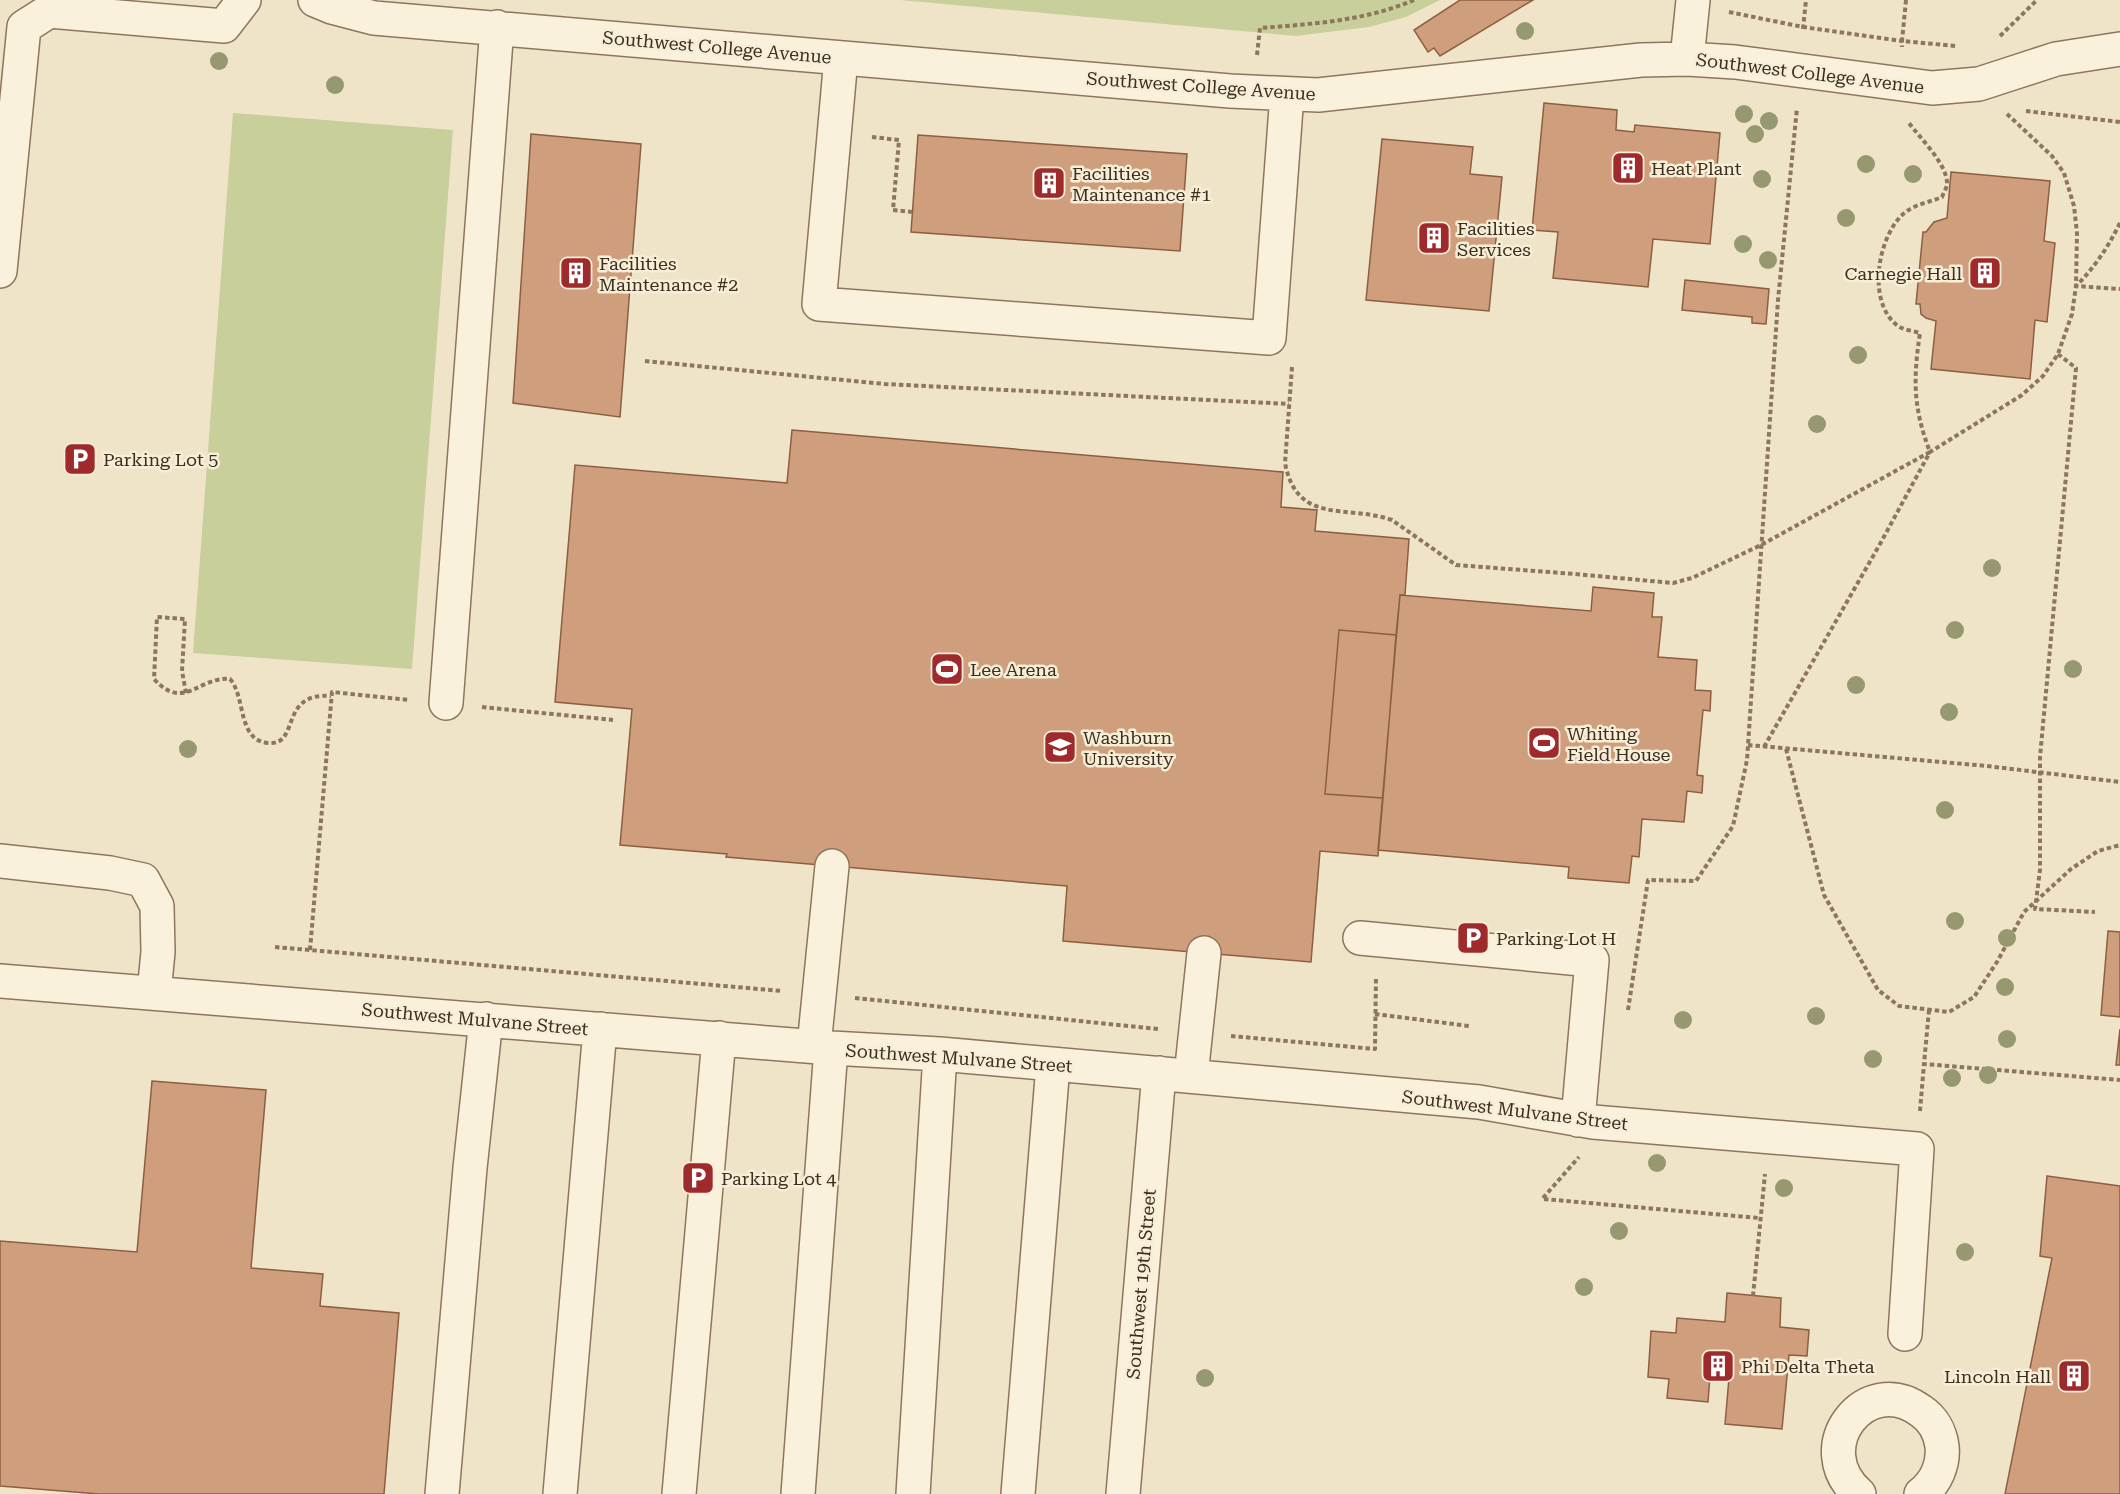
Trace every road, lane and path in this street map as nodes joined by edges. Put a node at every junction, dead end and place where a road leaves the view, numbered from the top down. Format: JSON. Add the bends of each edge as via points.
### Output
{"nodes":[{"id":1,"x":244,"y":0,"type":"edge"},
{"id":2,"x":315,"y":0,"type":"edge"},
{"id":3,"x":1414,"y":0,"type":"edge"},
{"id":4,"x":1806,"y":0,"type":"edge"},
{"id":5,"x":1906,"y":0,"type":"edge"},
{"id":6,"x":2037,"y":0,"type":"edge"},
{"id":7,"x":1693,"y":4,"type":"edge"},
{"id":8,"x":497,"y":27,"type":"junction"},
{"id":9,"x":1803,"y":27,"type":"junction"},
{"id":10,"x":1259,"y":36,"type":"dead end"},
{"id":11,"x":1996,"y":40,"type":"dead end"},
{"id":12,"x":1902,"y":41,"type":"junction"},
{"id":13,"x":1966,"y":46,"type":"dead end"},
{"id":14,"x":2120,"y":49,"type":"edge"},
{"id":15,"x":841,"y":58,"type":"junction"},
{"id":16,"x":1687,"y":59,"type":"junction"},
{"id":17,"x":1798,"y":70,"type":"junction"},
{"id":18,"x":1287,"y":94,"type":"junction"},
{"id":19,"x":2004,"y":112,"type":"dead end"},
{"id":20,"x":1907,"y":121,"type":"dead end"},
{"id":21,"x":835,"y":134,"type":"junction"},
{"id":22,"x":912,"y":212,"type":"dead end"},
{"id":23,"x":2120,"y":223,"type":"edge"},
{"id":24,"x":0,"y":271,"type":"edge"},
{"id":25,"x":2076,"y":286,"type":"junction"},
{"id":26,"x":2120,"y":289,"type":"edge"},
{"id":27,"x":2058,"y":354,"type":"junction"},
{"id":28,"x":1293,"y":357,"type":"dead end"},
{"id":29,"x":645,"y":362,"type":"dead end"},
{"id":30,"x":1289,"y":404,"type":"junction"},
{"id":31,"x":1929,"y":452,"type":"junction"},
{"id":32,"x":1761,"y":545,"type":"junction"},
{"id":33,"x":186,"y":693,"type":"junction"},
{"id":34,"x":446,"y":703,"type":"dead end"},
{"id":35,"x":1748,"y":745,"type":"junction"},
{"id":36,"x":1764,"y":747,"type":"junction"},
{"id":37,"x":1786,"y":749,"type":"junction"},
{"id":38,"x":2040,"y":771,"type":"junction"},
{"id":39,"x":2120,"y":782,"type":"edge"},
{"id":40,"x":2120,"y":845,"type":"edge"},
{"id":41,"x":0,"y":861,"type":"edge"},
{"id":42,"x":832,"y":866,"type":"dead end"},
{"id":43,"x":2036,"y":901,"type":"junction"},
{"id":44,"x":2095,"y":912,"type":"dead end"},
{"id":45,"x":1360,"y":938,"type":"dead end"},
{"id":46,"x":275,"y":947,"type":"dead end"},
{"id":47,"x":310,"y":950,"type":"junction"},
{"id":48,"x":1204,"y":953,"type":"dead end"},
{"id":49,"x":1366,"y":973,"type":"dead end"},
{"id":50,"x":0,"y":981,"type":"edge"},
{"id":51,"x":154,"y":993,"type":"junction"},
{"id":52,"x":818,"y":994,"type":"junction"},
{"id":53,"x":1929,"y":1010,"type":"junction"},
{"id":54,"x":1375,"y":1014,"type":"junction"},
{"id":55,"x":1627,"y":1018,"type":"dead end"},
{"id":56,"x":486,"y":1019,"type":"junction"},
{"id":57,"x":1469,"y":1026,"type":"dead end"},
{"id":58,"x":600,"y":1029,"type":"junction"},
{"id":59,"x":1196,"y":1033,"type":"junction"},
{"id":60,"x":719,"y":1038,"type":"junction"},
{"id":61,"x":822,"y":1047,"type":"junction"},
{"id":62,"x":940,"y":1054,"type":"junction"},
{"id":63,"x":1924,"y":1064,"type":"junction"},
{"id":64,"x":1053,"y":1065,"type":"junction"},
{"id":65,"x":1159,"y":1074,"type":"junction"},
{"id":66,"x":1191,"y":1076,"type":"junction"},
{"id":67,"x":2120,"y":1080,"type":"edge"},
{"id":68,"x":1586,"y":1121,"type":"junction"},
{"id":69,"x":1770,"y":1138,"type":"junction"},
{"id":70,"x":1917,"y":1149,"type":"junction"},
{"id":71,"x":1760,"y":1218,"type":"junction"},
{"id":72,"x":1753,"y":1296,"type":"dead end"},
{"id":73,"x":1905,"y":1334,"type":"dead end"},
{"id":74,"x":442,"y":1494,"type":"edge"},
{"id":75,"x":560,"y":1494,"type":"edge"},
{"id":76,"x":680,"y":1494,"type":"edge"},
{"id":77,"x":798,"y":1494,"type":"edge"},
{"id":78,"x":913,"y":1494,"type":"edge"},
{"id":79,"x":1018,"y":1494,"type":"edge"},
{"id":80,"x":1123,"y":1494,"type":"edge"},
{"id":81,"x":1858,"y":1494,"type":"edge"},
{"id":82,"x":1921,"y":1494,"type":"edge"}],
"edges":[{"from":1,"to":24,"type":"street","via":[[224,26],[49,11],[24,27]]},
{"from":2,"to":8,"type":"street","name":"Southwest College Avenue","via":[[374,18]]},
{"from":3,"to":10,"type":"path","via":[[1368,16],[1260,28]]},
{"from":4,"to":9,"type":"path"},
{"from":5,"to":12,"type":"path"},
{"from":6,"to":11,"type":"path"},
{"from":7,"to":9,"type":"path"},
{"from":7,"to":16,"type":"street"},
{"from":8,"to":15,"type":"street","name":"Southwest College Avenue"},
{"from":8,"to":34,"type":"street"},
{"from":9,"to":12,"type":"path"},
{"from":9,"to":17,"type":"path"},
{"from":12,"to":13,"type":"path"},
{"from":14,"to":17,"type":"street","name":"Southwest College Avenue","via":[[2056,58],[1979,84],[1932,88]]},
{"from":15,"to":18,"type":"street","name":"Southwest College Avenue"},
{"from":15,"to":21,"type":"street"},
{"from":16,"to":17,"type":"street","name":"Southwest College Avenue"},
{"from":16,"to":18,"type":"street","name":"Southwest College Avenue","via":[[1641,60],[1318,95]]},
{"from":17,"to":32,"type":"path"},
{"from":18,"to":21,"type":"street","via":[[1269,338],[819,304]]},
{"from":19,"to":25,"type":"path","via":[[2052,156],[2064,173],[2077,233]]},
{"from":20,"to":31,"type":"path","via":[[1927,144],[1947,182],[1942,197],[1920,204],[1900,218],[1884,247],[1878,284],[1892,320],[1900,328],[1920,333],[1915,389]]},
{"from":21,"to":22,"type":"path","via":[[899,140],[893,210]]},
{"from":23,"to":25,"type":"path","via":[[2093,269]]},
{"from":25,"to":26,"type":"path"},
{"from":25,"to":27,"type":"path","via":[[2072,314]]},
{"from":27,"to":31,"type":"path","via":[[2043,376],[2022,395]]},
{"from":27,"to":38,"type":"path","via":[[2076,368]]},
{"from":28,"to":30,"type":"path"},
{"from":29,"to":30,"type":"path","via":[[885,384]]},
{"from":30,"to":32,"type":"path","via":[[1285,463],[1296,494],[1327,511],[1392,520],[1456,565],[1673,583]]},
{"from":31,"to":32,"type":"path"},
{"from":31,"to":36,"type":"path"},
{"from":32,"to":35,"type":"path"},
{"from":33,"to":33,"type":"path","via":[[173,693],[154,679],[157,617],[185,618],[182,671]]},
{"from":33,"to":47,"type":"path","via":[[230,679],[236,686],[250,735],[270,743],[285,735],[302,702],[331,694]]},
{"from":35,"to":36,"type":"path"},
{"from":35,"to":55,"type":"path","via":[[1733,826],[1696,881],[1648,880]]},
{"from":36,"to":37,"type":"path"},
{"from":37,"to":38,"type":"path"},
{"from":37,"to":53,"type":"path","via":[[1824,895],[1878,990],[1899,1006]]},
{"from":38,"to":39,"type":"path"},
{"from":38,"to":43,"type":"path","via":[[2040,870]]},
{"from":40,"to":43,"type":"path","via":[[2098,851]]},
{"from":41,"to":51,"type":"street","via":[[143,880],[157,906]]},
{"from":42,"to":52,"type":"street"},
{"from":43,"to":44,"type":"path","via":[[2035,909]]},
{"from":43,"to":53,"type":"path","via":[[2024,912],[1974,997],[1948,1012]]},
{"from":45,"to":68,"type":"street","via":[[1592,960]]},
{"from":46,"to":47,"type":"path"},
{"from":47,"to":52,"type":"path"},
{"from":48,"to":59,"type":"street"},
{"from":49,"to":54,"type":"path","via":[[1376,975]]},
{"from":50,"to":51,"type":"street","name":"Southwest Mulvane Street"},
{"from":51,"to":56,"type":"street","name":"Southwest Mulvane Street"},
{"from":52,"to":59,"type":"path"},
{"from":52,"to":61,"type":"street"},
{"from":53,"to":63,"type":"path"},
{"from":54,"to":57,"type":"path"},
{"from":54,"to":59,"type":"path","via":[[1375,1049]]},
{"from":56,"to":58,"type":"street","name":"Southwest Mulvane Street"},
{"from":56,"to":74,"type":"street"},
{"from":58,"to":60,"type":"street","name":"Southwest Mulvane Street"},
{"from":58,"to":75,"type":"street"},
{"from":59,"to":66,"type":"street"},
{"from":60,"to":61,"type":"street","name":"Southwest Mulvane Street"},
{"from":60,"to":76,"type":"street"},
{"from":61,"to":62,"type":"street","name":"Southwest Mulvane Street"},
{"from":61,"to":77,"type":"street"},
{"from":62,"to":64,"type":"street","name":"Southwest Mulvane Street"},
{"from":62,"to":78,"type":"street"},
{"from":63,"to":67,"type":"path"},
{"from":63,"to":70,"type":"path"},
{"from":64,"to":65,"type":"street","name":"Southwest Mulvane Street"},
{"from":64,"to":79,"type":"street"},
{"from":65,"to":66,"type":"street","name":"Southwest Mulvane Street"},
{"from":65,"to":80,"type":"street","name":"Southwest 19th Street"},
{"from":66,"to":68,"type":"street","name":"Southwest Mulvane Street","via":[[1479,1102]]},
{"from":68,"to":69,"type":"street","name":"Southwest Mulvane Street"},
{"from":68,"to":71,"type":"path","via":[[1579,1158],[1543,1198]]},
{"from":69,"to":70,"type":"street","name":"Southwest Mulvane Street"},
{"from":69,"to":71,"type":"path"},
{"from":70,"to":73,"type":"street"},
{"from":71,"to":72,"type":"path"},
{"from":81,"to":82,"type":"street","via":[[1840,1470],[1840,1434],[1862,1407],[1896,1400],[1914,1405],[1938,1431],[1941,1464],[1935,1480]]}]}
